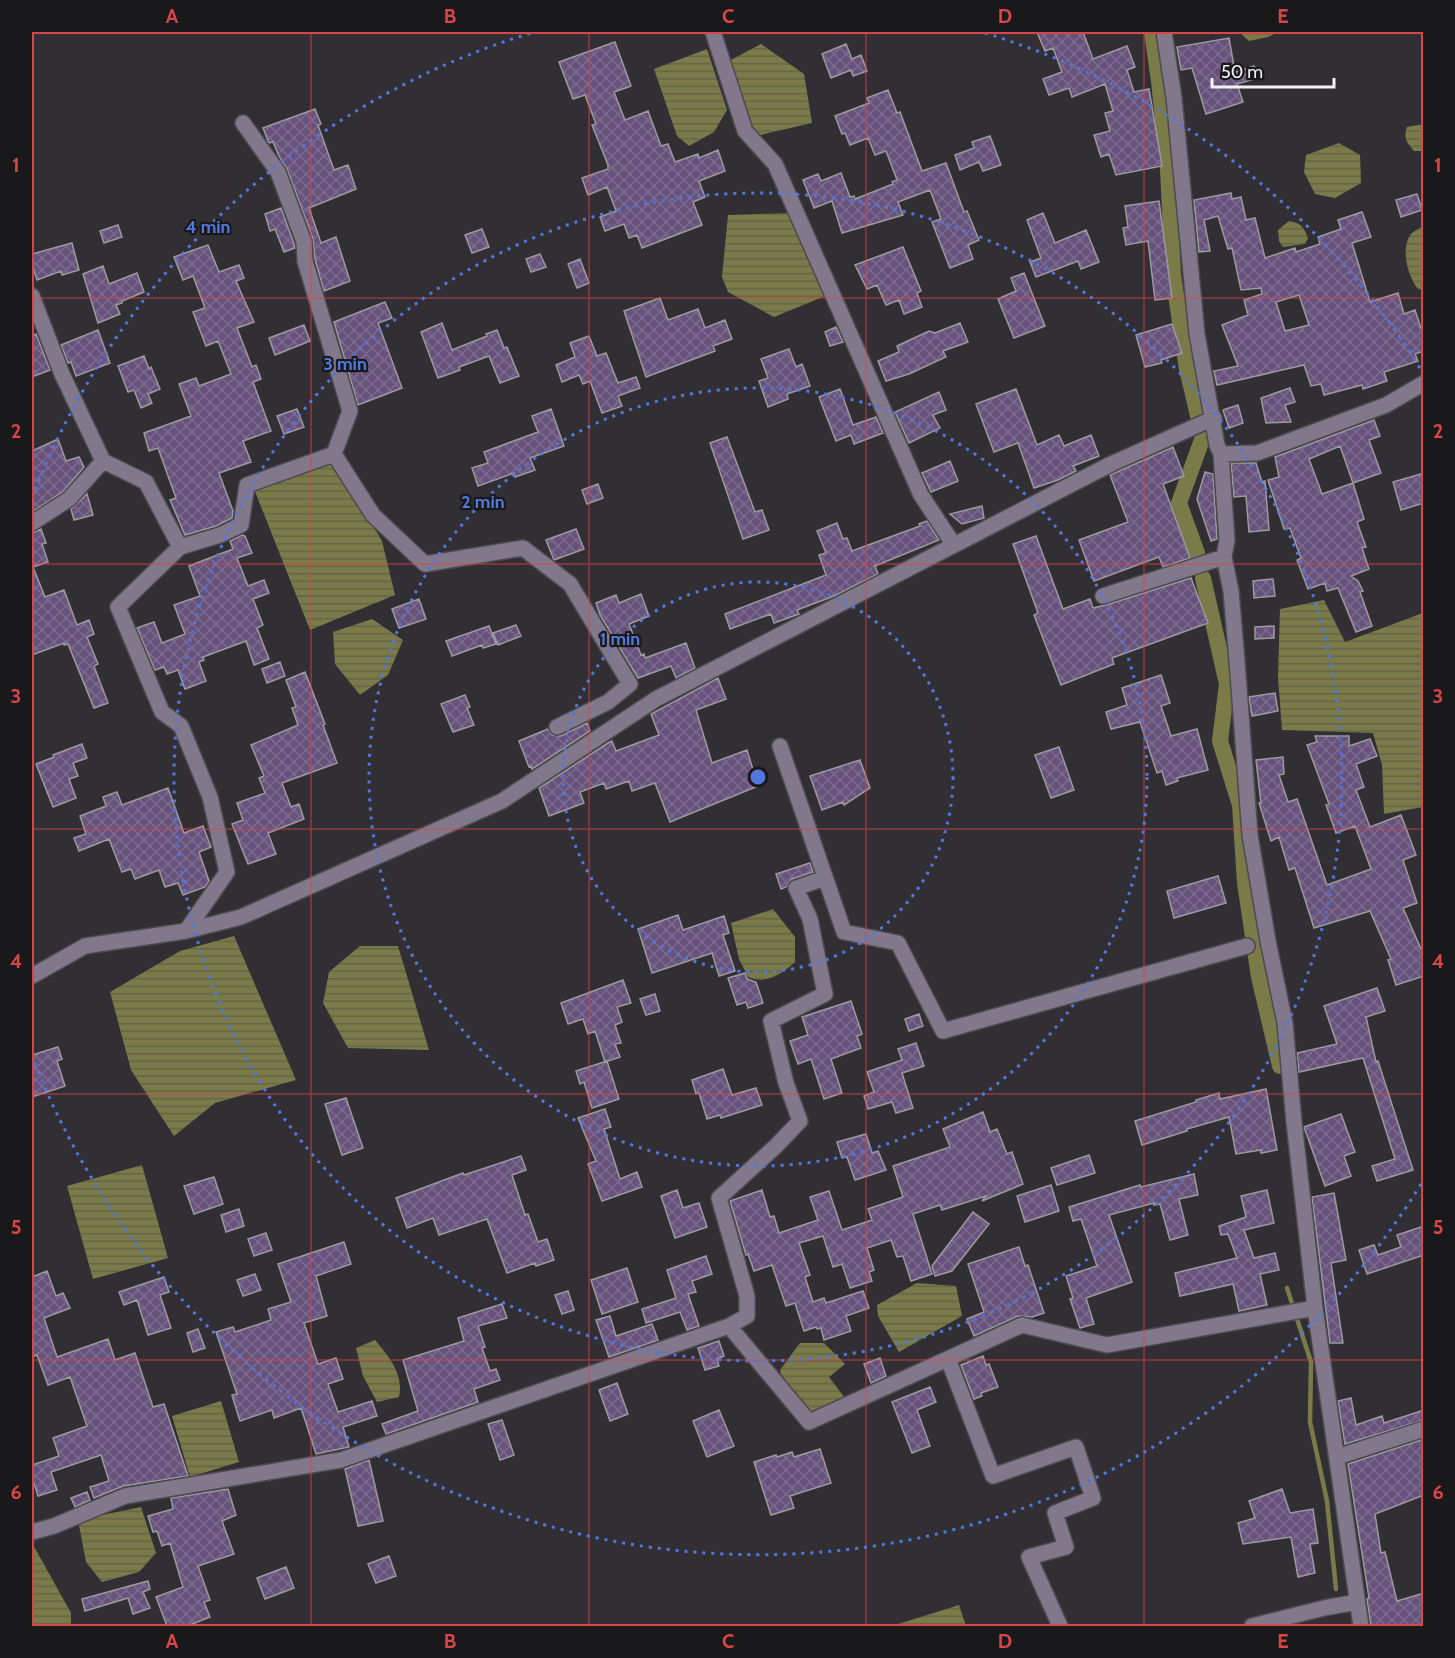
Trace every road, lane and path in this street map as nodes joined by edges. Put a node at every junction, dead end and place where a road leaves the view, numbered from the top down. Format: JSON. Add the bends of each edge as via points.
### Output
{"nodes":[{"id":1,"x":713,"y":32,"type":"edge"},
{"id":2,"x":1164,"y":32,"type":"edge"},
{"id":3,"x":243,"y":123,"type":"dead end"},
{"id":4,"x":32,"y":296,"type":"edge"},
{"id":5,"x":1424,"y":383,"type":"edge"},
{"id":6,"x":1214,"y":418,"type":"junction"},
{"id":7,"x":334,"y":454,"type":"junction"},
{"id":8,"x":1221,"y":454,"type":"junction"},
{"id":9,"x":104,"y":461,"type":"junction"},
{"id":10,"x":32,"y":523,"type":"edge"},
{"id":11,"x":954,"y":545,"type":"junction"},
{"id":12,"x":180,"y":547,"type":"junction"},
{"id":13,"x":1224,"y":558,"type":"junction"},
{"id":14,"x":1103,"y":596,"type":"dead end"},
{"id":15,"x":557,"y":727,"type":"dead end"},
{"id":16,"x":780,"y":746,"type":"dead end"},
{"id":17,"x":825,"y":878,"type":"junction"},
{"id":18,"x":186,"y":931,"type":"junction"},
{"id":19,"x":1247,"y":946,"type":"dead end"},
{"id":20,"x":32,"y":976,"type":"edge"},
{"id":21,"x":1309,"y":1308,"type":"junction"},
{"id":22,"x":729,"y":1326,"type":"junction"},
{"id":23,"x":948,"y":1359,"type":"junction"},
{"id":24,"x":1424,"y":1429,"type":"edge"},
{"id":25,"x":1337,"y":1457,"type":"junction"},
{"id":26,"x":32,"y":1532,"type":"edge"},
{"id":27,"x":1357,"y":1602,"type":"junction"},
{"id":28,"x":1060,"y":1626,"type":"edge"},
{"id":29,"x":1252,"y":1626,"type":"edge"},
{"id":30,"x":1361,"y":1626,"type":"edge"}],
"edges":[{"from":1,"to":11,"type":"street","via":[[745,131],[775,164],[921,495]]},
{"from":2,"to":6,"type":"street","via":[[1197,334]]},
{"from":3,"to":7,"type":"street","via":[[278,172],[304,242],[305,261],[350,411]]},
{"from":4,"to":9,"type":"street","via":[[62,374]]},
{"from":5,"to":8,"type":"street","via":[[1386,405],[1257,453]]},
{"from":6,"to":8,"type":"street"},
{"from":6,"to":11,"type":"street","via":[[1111,464]]},
{"from":7,"to":12,"type":"street","via":[[247,485],[241,525]]},
{"from":7,"to":15,"type":"street","via":[[373,515],[425,564],[523,548],[570,584],[630,684],[608,702]]},
{"from":8,"to":13,"type":"street","via":[[1227,540]]},
{"from":9,"to":10,"type":"street","via":[[69,499]]},
{"from":9,"to":12,"type":"street","via":[[146,482]]},
{"from":11,"to":18,"type":"street","via":[[656,699],[502,801],[241,917]]},
{"from":12,"to":18,"type":"street","via":[[117,607],[162,712],[181,726],[210,797],[227,872]]},
{"from":13,"to":14,"type":"street"},
{"from":13,"to":21,"type":"street","via":[[1238,661],[1250,836],[1285,1023]]},
{"from":16,"to":17,"type":"street"},
{"from":17,"to":19,"type":"street","via":[[844,933],[898,943],[943,1031]]},
{"from":17,"to":22,"type":"street","via":[[796,888],[810,919],[825,994],[771,1021],[800,1121],[719,1198],[747,1296],[747,1316]]},
{"from":18,"to":20,"type":"street","via":[[85,946]]},
{"from":21,"to":23,"type":"street","via":[[1107,1345],[1022,1325]]},
{"from":21,"to":25,"type":"street"},
{"from":22,"to":23,"type":"street","via":[[809,1422]]},
{"from":22,"to":26,"type":"street","via":[[341,1460],[125,1496]]},
{"from":23,"to":28,"type":"street","via":[[993,1476],[1076,1447],[1093,1498],[1055,1513],[1066,1546],[1029,1557]]},
{"from":24,"to":25,"type":"street"},
{"from":25,"to":27,"type":"street"},
{"from":27,"to":29,"type":"street"},
{"from":27,"to":30,"type":"street"}]}
